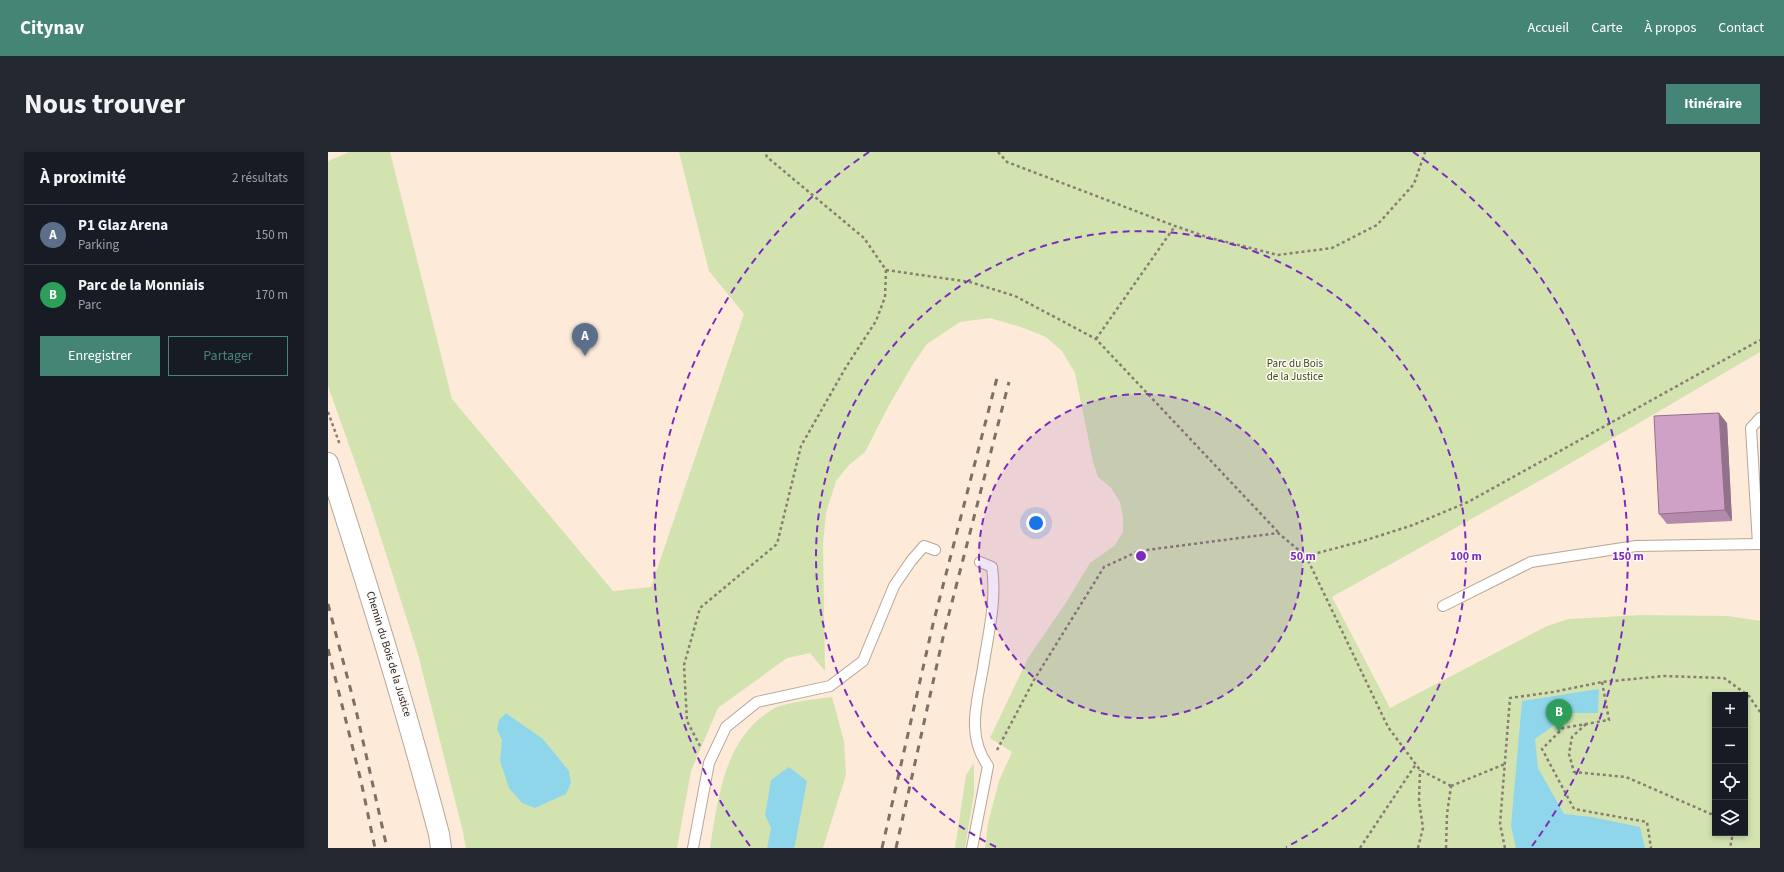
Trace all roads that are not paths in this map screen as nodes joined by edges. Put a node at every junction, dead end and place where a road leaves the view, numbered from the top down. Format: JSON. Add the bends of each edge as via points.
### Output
{"nodes":[{"id":1,"x":1760,"y":418,"type":"edge"},
{"id":2,"x":328,"y":463,"type":"edge"},
{"id":3,"x":1759,"y":544,"type":"edge"},
{"id":4,"x":935,"y":550,"type":"dead end"},
{"id":5,"x":980,"y":562,"type":"dead end"},
{"id":6,"x":1442,"y":606,"type":"dead end"},
{"id":7,"x":441,"y":848,"type":"edge"},
{"id":8,"x":693,"y":848,"type":"edge"},
{"id":9,"x":972,"y":848,"type":"edge"}],
"edges":[{"from":1,"to":3,"type":"lane","via":[[1751,428]]},
{"from":2,"to":7,"type":"street","name":"Chemin du Bois de la Justice","via":[[412,730]]},
{"from":3,"to":6,"type":"lane","via":[[1636,546],[1531,562]]},
{"from":4,"to":8,"type":"lane","via":[[924,546],[894,586],[863,661],[830,686],[757,702],[726,727],[709,763]]},
{"from":5,"to":9,"type":"lane","via":[[992,567],[994,583],[974,715],[980,755],[988,766]]}]}
